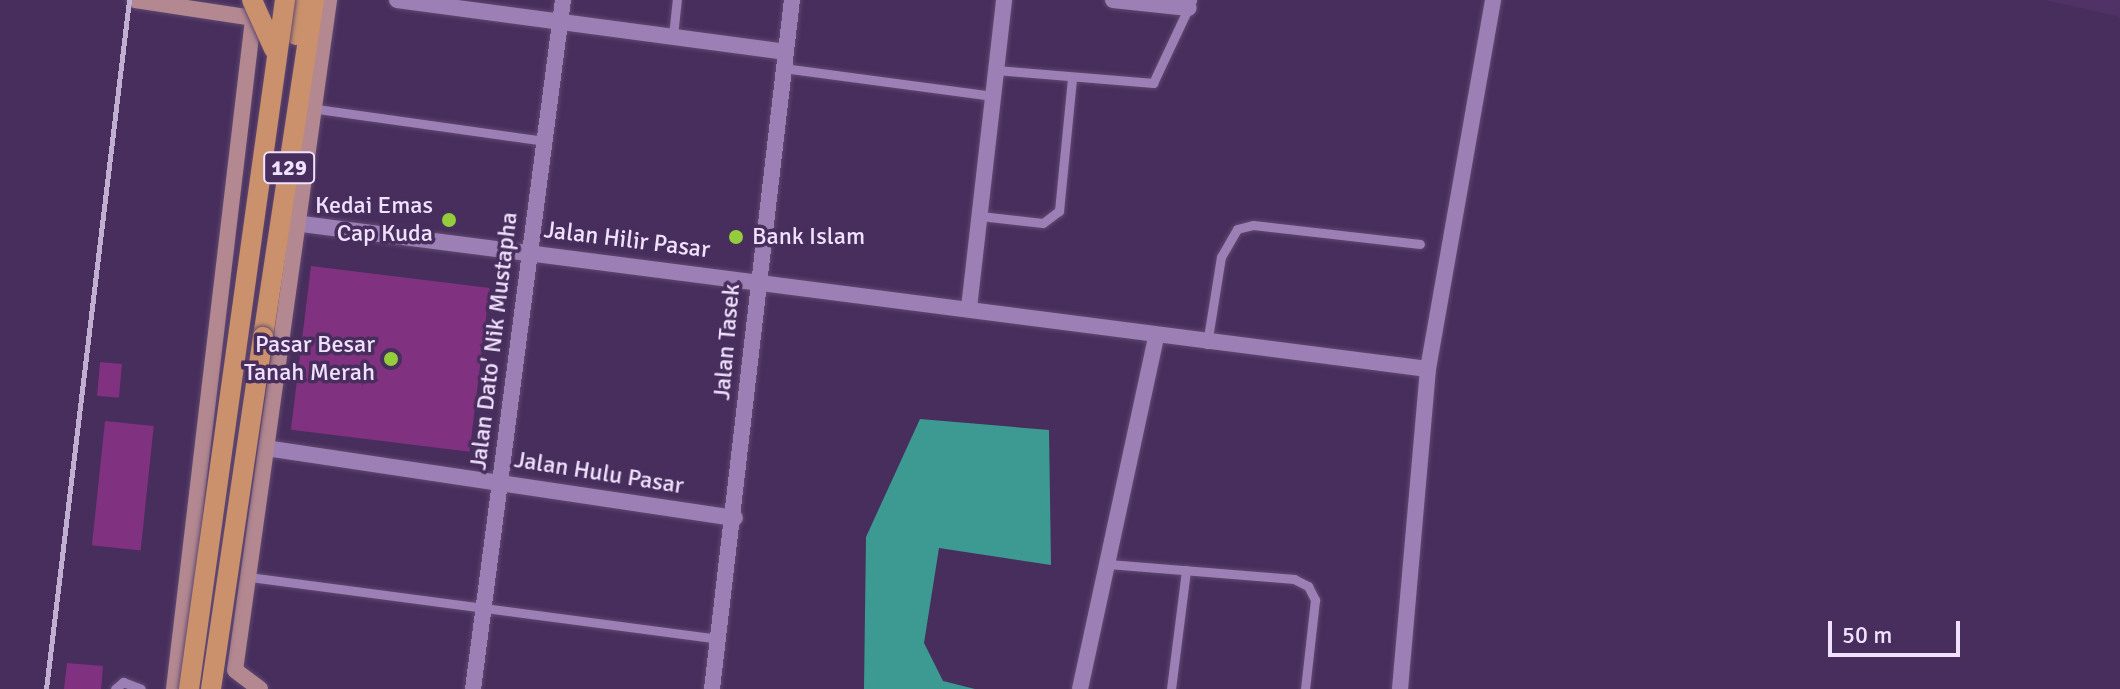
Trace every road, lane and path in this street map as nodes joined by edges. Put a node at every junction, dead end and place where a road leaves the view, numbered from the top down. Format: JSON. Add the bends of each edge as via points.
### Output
{"nodes":[{"id":1,"x":135,"y":0,"type":"edge"},
{"id":2,"x":285,"y":0,"type":"edge"},
{"id":3,"x":298,"y":0,"type":"edge"},
{"id":4,"x":314,"y":0,"type":"edge"},
{"id":5,"x":329,"y":0,"type":"edge"},
{"id":6,"x":397,"y":0,"type":"edge"},
{"id":7,"x":563,"y":0,"type":"edge"},
{"id":8,"x":677,"y":0,"type":"edge"},
{"id":9,"x":792,"y":0,"type":"edge"},
{"id":10,"x":1004,"y":0,"type":"edge"},
{"id":11,"x":1113,"y":0,"type":"edge"},
{"id":12,"x":1493,"y":0,"type":"edge"},
{"id":13,"x":1190,"y":4,"type":"edge"},
{"id":14,"x":253,"y":6,"type":"edge"},
{"id":15,"x":560,"y":22,"type":"junction"},
{"id":16,"x":673,"y":36,"type":"junction"},
{"id":17,"x":784,"y":60,"type":"junction"},
{"id":18,"x":996,"y":70,"type":"junction"},
{"id":19,"x":275,"y":77,"type":"junction"},
{"id":20,"x":1072,"y":79,"type":"junction"},
{"id":21,"x":993,"y":96,"type":"junction"},
{"id":22,"x":317,"y":109,"type":"junction"},
{"id":23,"x":545,"y":141,"type":"junction"},
{"id":24,"x":980,"y":216,"type":"junction"},
{"id":25,"x":302,"y":224,"type":"junction"},
{"id":26,"x":1420,"y":244,"type":"dead end"},
{"id":27,"x":529,"y":252,"type":"junction"},
{"id":28,"x":757,"y":280,"type":"junction"},
{"id":29,"x":969,"y":308,"type":"junction"},
{"id":30,"x":263,"y":337,"type":"junction"},
{"id":31,"x":1156,"y":337,"type":"junction"},
{"id":32,"x":1207,"y":344,"type":"junction"},
{"id":33,"x":1428,"y":369,"type":"junction"},
{"id":34,"x":266,"y":448,"type":"junction"},
{"id":35,"x":500,"y":482,"type":"junction"},
{"id":36,"x":735,"y":518,"type":"junction"},
{"id":37,"x":1108,"y":564,"type":"junction"},
{"id":38,"x":1186,"y":570,"type":"junction"},
{"id":39,"x":249,"y":577,"type":"junction"},
{"id":40,"x":189,"y":588,"type":"junction"},
{"id":41,"x":484,"y":607,"type":"junction"},
{"id":42,"x":720,"y":639,"type":"junction"},
{"id":43,"x":235,"y":670,"type":"junction"},
{"id":44,"x":115,"y":689,"type":"edge"},
{"id":45,"x":141,"y":689,"type":"edge"},
{"id":46,"x":174,"y":689,"type":"edge"},
{"id":47,"x":189,"y":689,"type":"edge"},
{"id":48,"x":211,"y":689,"type":"edge"},
{"id":49,"x":260,"y":689,"type":"edge"},
{"id":50,"x":473,"y":689,"type":"edge"},
{"id":51,"x":712,"y":689,"type":"edge"},
{"id":52,"x":1080,"y":689,"type":"edge"},
{"id":53,"x":1171,"y":689,"type":"edge"},
{"id":54,"x":1305,"y":689,"type":"edge"},
{"id":55,"x":1400,"y":689,"type":"edge"}],
"edges":[{"from":1,"to":14,"type":"main road"},
{"from":2,"to":19,"type":"main road","bridge":true},
{"from":3,"to":30,"type":"main road"},
{"from":4,"to":30,"type":"main road","number":"129"},
{"from":5,"to":22,"type":"main road"},
{"from":6,"to":15,"type":"street"},
{"from":7,"to":15,"type":"street","name":"Jalan Dato' Nik Mustapha"},
{"from":8,"to":16,"type":"lane"},
{"from":9,"to":17,"type":"street","name":"Jalan Tasek"},
{"from":10,"to":18,"type":"street"},
{"from":11,"to":13,"type":"street"},
{"from":12,"to":33,"type":"street"},
{"from":13,"to":20,"type":"lane","via":[[1153,83]]},
{"from":14,"to":19,"type":"main road","bridge":true,"via":[[273,40]]},
{"from":14,"to":40,"type":"main road"},
{"from":15,"to":16,"type":"street"},
{"from":15,"to":23,"type":"street","name":"Jalan Dato' Nik Mustapha"},
{"from":16,"to":17,"type":"street"},
{"from":17,"to":21,"type":"lane"},
{"from":17,"to":28,"type":"street","name":"Jalan Tasek"},
{"from":18,"to":20,"type":"lane"},
{"from":18,"to":21,"type":"street"},
{"from":19,"to":47,"type":"main road","bridge":true},
{"from":20,"to":24,"type":"lane","via":[[1059,211],[1043,223]]},
{"from":21,"to":24,"type":"street"},
{"from":22,"to":23,"type":"lane"},
{"from":22,"to":25,"type":"main road"},
{"from":23,"to":27,"type":"street","name":"Jalan Dato' Nik Mustapha"},
{"from":24,"to":29,"type":"street"},
{"from":25,"to":27,"type":"street","name":"Jalan Hilir Pasar"},
{"from":25,"to":34,"type":"main road"},
{"from":26,"to":32,"type":"lane","via":[[1253,225],[1237,229],[1221,257]]},
{"from":27,"to":28,"type":"street","name":"Jalan Hilir Pasar"},
{"from":27,"to":35,"type":"street","name":"Jalan Dato' Nik Mustapha"},
{"from":28,"to":29,"type":"street","name":"Jalan Hilir Pasar"},
{"from":28,"to":36,"type":"street","name":"Jalan Tasek"},
{"from":29,"to":31,"type":"street","name":"Jalan Hilir Pasar"},
{"from":30,"to":48,"type":"main road","bridge":true},
{"from":31,"to":32,"type":"street","name":"Jalan Hilir Pasar"},
{"from":31,"to":37,"type":"street"},
{"from":32,"to":33,"type":"street","name":"Jalan Hilir Pasar"},
{"from":33,"to":55,"type":"street"},
{"from":34,"to":35,"type":"street","name":"Jalan Hulu Pasar"},
{"from":34,"to":39,"type":"main road"},
{"from":35,"to":36,"type":"street","name":"Jalan Hulu Pasar"},
{"from":35,"to":41,"type":"street","name":"Jalan Dato' Nik Mustapha"},
{"from":36,"to":42,"type":"street","name":"Jalan Tasek"},
{"from":37,"to":38,"type":"lane"},
{"from":37,"to":52,"type":"street"},
{"from":38,"to":53,"type":"lane"},
{"from":38,"to":54,"type":"lane","via":[[1294,579],[1308,586],[1315,600]]},
{"from":39,"to":41,"type":"lane"},
{"from":39,"to":43,"type":"main road"},
{"from":40,"to":43,"type":"main road"},
{"from":40,"to":46,"type":"main road"},
{"from":41,"to":42,"type":"lane"},
{"from":41,"to":50,"type":"street","name":"Jalan Dato' Nik Mustapha"},
{"from":42,"to":51,"type":"street","name":"Jalan Tasek"},
{"from":43,"to":49,"type":"main road"},
{"from":44,"to":45,"type":"lane","via":[[123,682]]}]}
